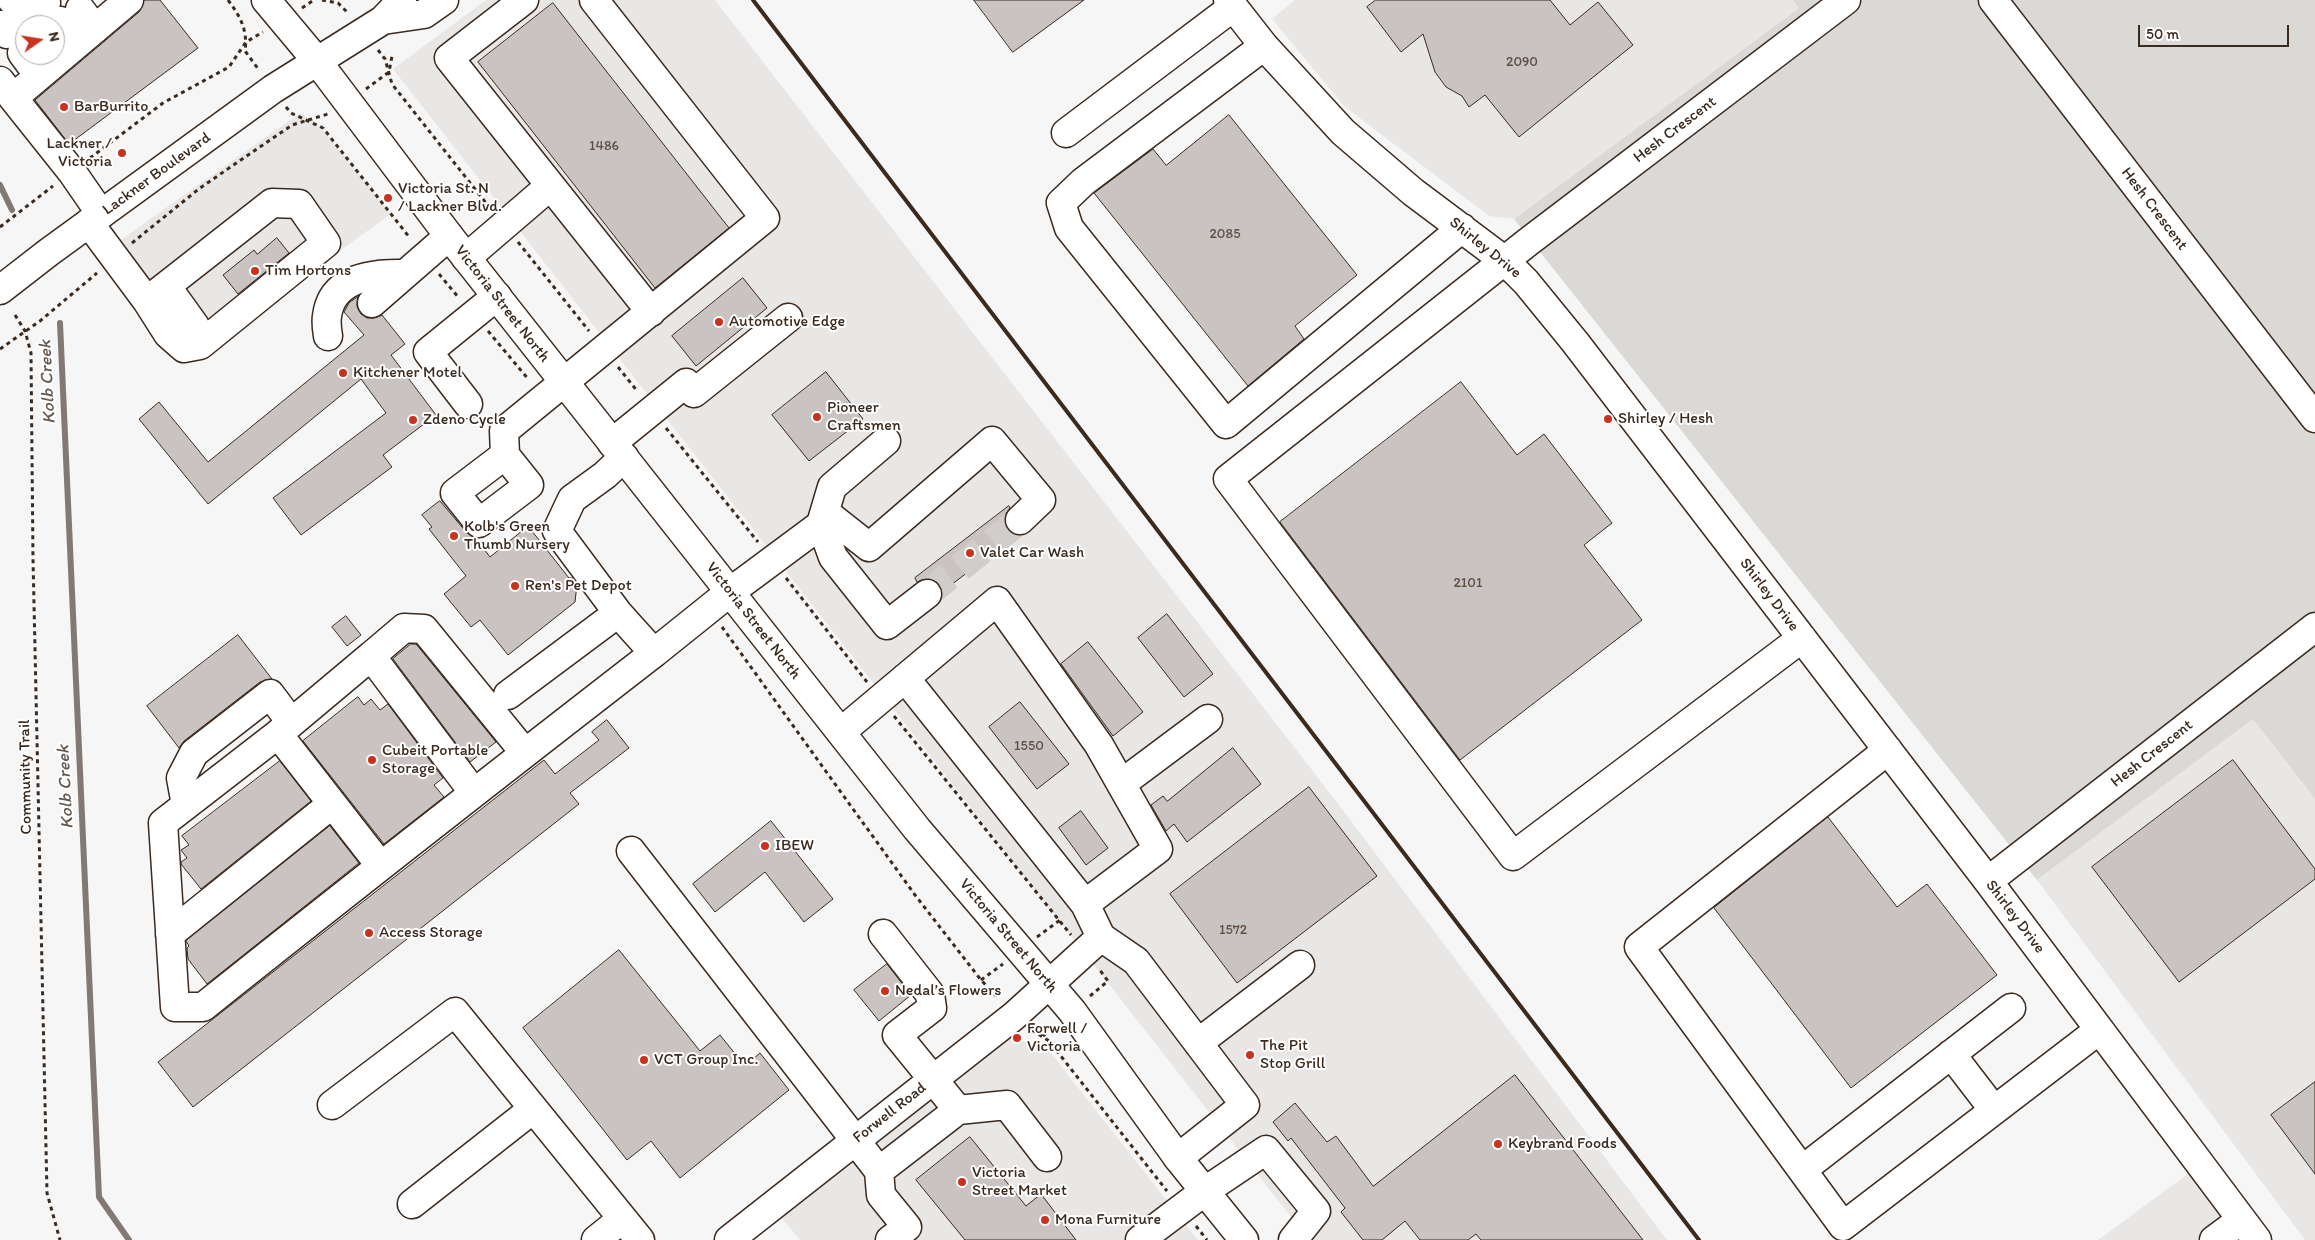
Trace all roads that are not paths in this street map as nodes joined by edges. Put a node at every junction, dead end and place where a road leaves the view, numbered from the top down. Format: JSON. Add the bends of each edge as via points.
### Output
{"nodes":[{"id":1,"x":266,"y":0,"type":"edge"},
{"id":2,"x":402,"y":0,"type":"edge"},
{"id":3,"x":444,"y":0,"type":"edge"},
{"id":4,"x":524,"y":0,"type":"edge"},
{"id":5,"x":594,"y":0,"type":"edge"},
{"id":6,"x":1846,"y":0,"type":"edge"},
{"id":7,"x":1993,"y":0,"type":"edge"},
{"id":8,"x":1231,"y":3,"type":"edge"},
{"id":9,"x":383,"y":20,"type":"junction"},
{"id":10,"x":1264,"y":46,"type":"junction"},
{"id":11,"x":317,"y":61,"type":"junction"},
{"id":12,"x":27,"y":65,"type":"edge"},
{"id":13,"x":7,"y":90,"type":"edge"},
{"id":14,"x":1066,"y":133,"type":"dead end"},
{"id":15,"x":550,"y":186,"type":"junction"},
{"id":16,"x":95,"y":218,"type":"junction"},
{"id":17,"x":1462,"y":228,"type":"junction"},
{"id":18,"x":449,"y":236,"type":"junction"},
{"id":19,"x":466,"y":258,"type":"junction"},
{"id":20,"x":1505,"y":261,"type":"junction"},
{"id":21,"x":405,"y":274,"type":"junction"},
{"id":22,"x":0,"y":290,"type":"edge"},
{"id":23,"x":157,"y":294,"type":"junction"},
{"id":24,"x":497,"y":296,"type":"junction"},
{"id":25,"x":372,"y":303,"type":"dead end"},
{"id":26,"x":651,"y":312,"type":"junction"},
{"id":27,"x":788,"y":318,"type":"dead end"},
{"id":28,"x":195,"y":326,"type":"dead end"},
{"id":29,"x":328,"y":336,"type":"dead end"},
{"id":30,"x":564,"y":381,"type":"junction"},
{"id":31,"x":468,"y":404,"type":"dead end"},
{"id":32,"x":2315,"y":418,"type":"edge"},
{"id":33,"x":886,"y":441,"type":"dead end"},
{"id":34,"x":618,"y":450,"type":"junction"},
{"id":35,"x":505,"y":455,"type":"dead end"},
{"id":36,"x":826,"y":520,"type":"junction"},
{"id":37,"x":1020,"y":520,"type":"tunnel mouth"},
{"id":38,"x":730,"y":592,"type":"junction"},
{"id":39,"x":927,"y":594,"type":"tunnel mouth"},
{"id":40,"x":618,"y":613,"type":"junction"},
{"id":41,"x":2315,"y":627,"type":"edge"},
{"id":42,"x":1802,"y":638,"type":"junction"},
{"id":43,"x":654,"y":653,"type":"junction"},
{"id":44,"x":371,"y":656,"type":"junction"},
{"id":45,"x":905,"y":678,"type":"junction"},
{"id":46,"x":508,"y":696,"type":"dead end"},
{"id":47,"x":1208,"y":719,"type":"dead end"},
{"id":48,"x":284,"y":728,"type":"junction"},
{"id":49,"x":841,"y":732,"type":"junction"},
{"id":50,"x":1888,"y":750,"type":"junction"},
{"id":51,"x":525,"y":753,"type":"junction"},
{"id":52,"x":1121,"y":784,"type":"junction"},
{"id":53,"x":474,"y":793,"type":"junction"},
{"id":54,"x":332,"y":804,"type":"junction"},
{"id":55,"x":186,"y":805,"type":"junction"},
{"id":56,"x":631,"y":850,"type":"dead end"},
{"id":57,"x":380,"y":865,"type":"junction"},
{"id":58,"x":1988,"y":881,"type":"junction"},
{"id":59,"x":1085,"y":904,"type":"junction"},
{"id":60,"x":170,"y":934,"type":"junction"},
{"id":61,"x":883,"y":934,"type":"dead end"},
{"id":62,"x":1100,"y":937,"type":"junction"},
{"id":63,"x":1300,"y":965,"type":"dead end"},
{"id":64,"x":1048,"y":983,"type":"junction"},
{"id":65,"x":2011,"y":1008,"type":"dead end"},
{"id":66,"x":2099,"y":1030,"type":"junction"},
{"id":67,"x":1198,"y":1043,"type":"junction"},
{"id":68,"x":1951,"y":1054,"type":"junction"},
{"id":69,"x":933,"y":1079,"type":"junction"},
{"id":70,"x":332,"y":1105,"type":"dead end"},
{"id":71,"x":533,"y":1109,"type":"junction"},
{"id":72,"x":958,"y":1110,"type":"junction"},
{"id":73,"x":1994,"y":1110,"type":"junction"},
{"id":74,"x":854,"y":1141,"type":"junction"},
{"id":75,"x":1048,"y":1157,"type":"dead end"},
{"id":76,"x":1178,"y":1158,"type":"junction"},
{"id":77,"x":1802,"y":1170,"type":"junction"},
{"id":78,"x":879,"y":1172,"type":"junction"},
{"id":79,"x":1205,"y":1191,"type":"junction"},
{"id":80,"x":412,"y":1204,"type":"dead end"},
{"id":81,"x":622,"y":1219,"type":"junction"},
{"id":82,"x":2249,"y":1230,"type":"edge"},
{"id":83,"x":596,"y":1240,"type":"edge"},
{"id":84,"x":640,"y":1240,"type":"edge"},
{"id":85,"x":729,"y":1240,"type":"edge"},
{"id":86,"x":890,"y":1240,"type":"edge"},
{"id":87,"x":1140,"y":1240,"type":"edge"},
{"id":88,"x":1244,"y":1240,"type":"edge"},
{"id":89,"x":1293,"y":1240,"type":"edge"},
{"id":90,"x":2214,"y":1240,"type":"edge"}],
"edges":[{"from":1,"to":11,"type":"street","name":"Victoria Street North"},
{"from":2,"to":9,"type":"street"},
{"from":3,"to":9,"type":"street","via":[[424,14]]},
{"from":4,"to":15,"type":"street","via":[[449,58]]},
{"from":5,"to":26,"type":"street","via":[[765,218]]},
{"from":6,"to":20,"type":"street","name":"Hesh Crescent"},
{"from":7,"to":32,"type":"street","name":"Hesh Crescent"},
{"from":8,"to":10,"type":"street","name":"Shirley Drive"},
{"from":8,"to":14,"type":"street"},
{"from":9,"to":11,"type":"street","name":"Lackner Boulevard"},
{"from":10,"to":17,"type":"street","name":"Shirley Drive","via":[[1343,132],[1413,192]]},
{"from":10,"to":17,"type":"street","via":[[1083,182],[1061,203],[1069,228],[1226,424]]},
{"from":11,"to":16,"type":"street","name":"Lackner Boulevard","via":[[273,89]]},
{"from":11,"to":18,"type":"street","name":"Victoria Street North"},
{"from":12,"to":13,"type":"street"},
{"from":13,"to":16,"type":"street","via":[[72,172]]},
{"from":15,"to":19,"type":"street"},
{"from":15,"to":26,"type":"street"},
{"from":16,"to":22,"type":"street","name":"Lackner Boulevard"},
{"from":16,"to":23,"type":"street","via":[[114,259]]},
{"from":17,"to":20,"type":"street","name":"Shirley Drive"},
{"from":18,"to":19,"type":"street","name":"Victoria Street North"},
{"from":18,"to":21,"type":"street"},
{"from":19,"to":24,"type":"street","name":"Victoria Street North"},
{"from":20,"to":42,"type":"street","name":"Shirley Drive","via":[[1574,342]]},
{"from":20,"to":42,"type":"street","name":"Hesh Crescent","via":[[1228,479],[1513,856]]},
{"from":21,"to":25,"type":"street"},
{"from":21,"to":29,"type":"street","via":[[379,273],[356,279],[336,293],[327,315]]},
{"from":23,"to":23,"type":"street","via":[[168,334],[184,348],[200,345],[326,243],[299,204],[272,203]]},
{"from":23,"to":28,"type":"street"},
{"from":24,"to":30,"type":"street","name":"Victoria Street North"},
{"from":24,"to":31,"type":"street","via":[[428,352]]},
{"from":26,"to":30,"type":"street"},
{"from":27,"to":34,"type":"street","via":[[694,392],[686,383]]},
{"from":30,"to":34,"type":"street","name":"Victoria Street North"},
{"from":30,"to":35,"type":"street","via":[[504,431]]},
{"from":33,"to":36,"type":"street","via":[[832,487]]},
{"from":34,"to":38,"type":"street","name":"Victoria Street North"},
{"from":34,"to":40,"type":"street","via":[[605,475],[572,500],[557,531]]},
{"from":36,"to":37,"type":"street","via":[[869,547],[992,441],[1041,500]]},
{"from":36,"to":38,"type":"street"},
{"from":36,"to":39,"type":"street","via":[[833,557],[887,625]]},
{"from":38,"to":43,"type":"street"},
{"from":38,"to":49,"type":"street","name":"Victoria Street North"},
{"from":40,"to":43,"type":"street"},
{"from":40,"to":46,"type":"street"},
{"from":41,"to":58,"type":"street","name":"Hesh Crescent"},
{"from":42,"to":50,"type":"street","name":"Shirley Drive"},
{"from":43,"to":51,"type":"street"},
{"from":44,"to":48,"type":"street"},
{"from":44,"to":51,"type":"street","via":[[404,628],[424,629]]},
{"from":44,"to":53,"type":"street"},
{"from":45,"to":49,"type":"street"},
{"from":45,"to":52,"type":"street","via":[[998,601],[1099,745]]},
{"from":45,"to":59,"type":"street"},
{"from":47,"to":52,"type":"street"},
{"from":48,"to":54,"type":"street"},
{"from":48,"to":55,"type":"street"},
{"from":48,"to":55,"type":"street","via":[[270,694],[194,752],[180,778]]},
{"from":49,"to":64,"type":"street","name":"Victoria Street North","via":[[917,829]]},
{"from":50,"to":58,"type":"street","name":"Shirley Drive"},
{"from":50,"to":77,"type":"street","via":[[1639,948]]},
{"from":51,"to":53,"type":"street"},
{"from":52,"to":59,"type":"street","via":[[1158,849]]},
{"from":53,"to":57,"type":"street"},
{"from":54,"to":57,"type":"street"},
{"from":54,"to":60,"type":"street"},
{"from":55,"to":60,"type":"street","via":[[163,823]]},
{"from":56,"to":74,"type":"street"},
{"from":57,"to":60,"type":"street","via":[[203,1008],[174,1007]]},
{"from":58,"to":66,"type":"street","name":"Shirley Drive"},
{"from":59,"to":62,"type":"street"},
{"from":61,"to":69,"type":"street","via":[[930,994],[932,1008],[896,1036]]},
{"from":62,"to":64,"type":"street","name":"Forwell Road"},
{"from":62,"to":67,"type":"street","via":[[1136,961]]},
{"from":63,"to":67,"type":"street"},
{"from":64,"to":69,"type":"street","name":"Forwell Road","via":[[1014,1016]]},
{"from":64,"to":76,"type":"street","name":"Victoria Street North","via":[[1072,1011]]},
{"from":65,"to":68,"type":"street"},
{"from":66,"to":73,"type":"street"},
{"from":66,"to":82,"type":"street","name":"Shirley Drive"},
{"from":67,"to":76,"type":"street","via":[[1245,1105]]},
{"from":68,"to":73,"type":"street"},
{"from":68,"to":77,"type":"street"},
{"from":69,"to":72,"type":"street"},
{"from":69,"to":74,"type":"street","name":"Forwell Road"},
{"from":70,"to":71,"type":"street","via":[[455,1012]]},
{"from":71,"to":80,"type":"street"},
{"from":71,"to":81,"type":"street"},
{"from":72,"to":75,"type":"street","via":[[1007,1106]]},
{"from":72,"to":78,"type":"street"},
{"from":73,"to":77,"type":"street","via":[[1843,1226]]},
{"from":74,"to":78,"type":"street"},
{"from":74,"to":85,"type":"street","name":"Forwell Road"},
{"from":76,"to":79,"type":"street","name":"Victoria Street North"},
{"from":78,"to":86,"type":"street","via":[[881,1195],[907,1227]]},
{"from":79,"to":87,"type":"street"},
{"from":79,"to":88,"type":"street","name":"Victoria Street North"},
{"from":79,"to":89,"type":"street","via":[[1266,1150],[1316,1211]]},
{"from":81,"to":83,"type":"street"},
{"from":81,"to":84,"type":"street"},
{"from":82,"to":90,"type":"street"}]}
